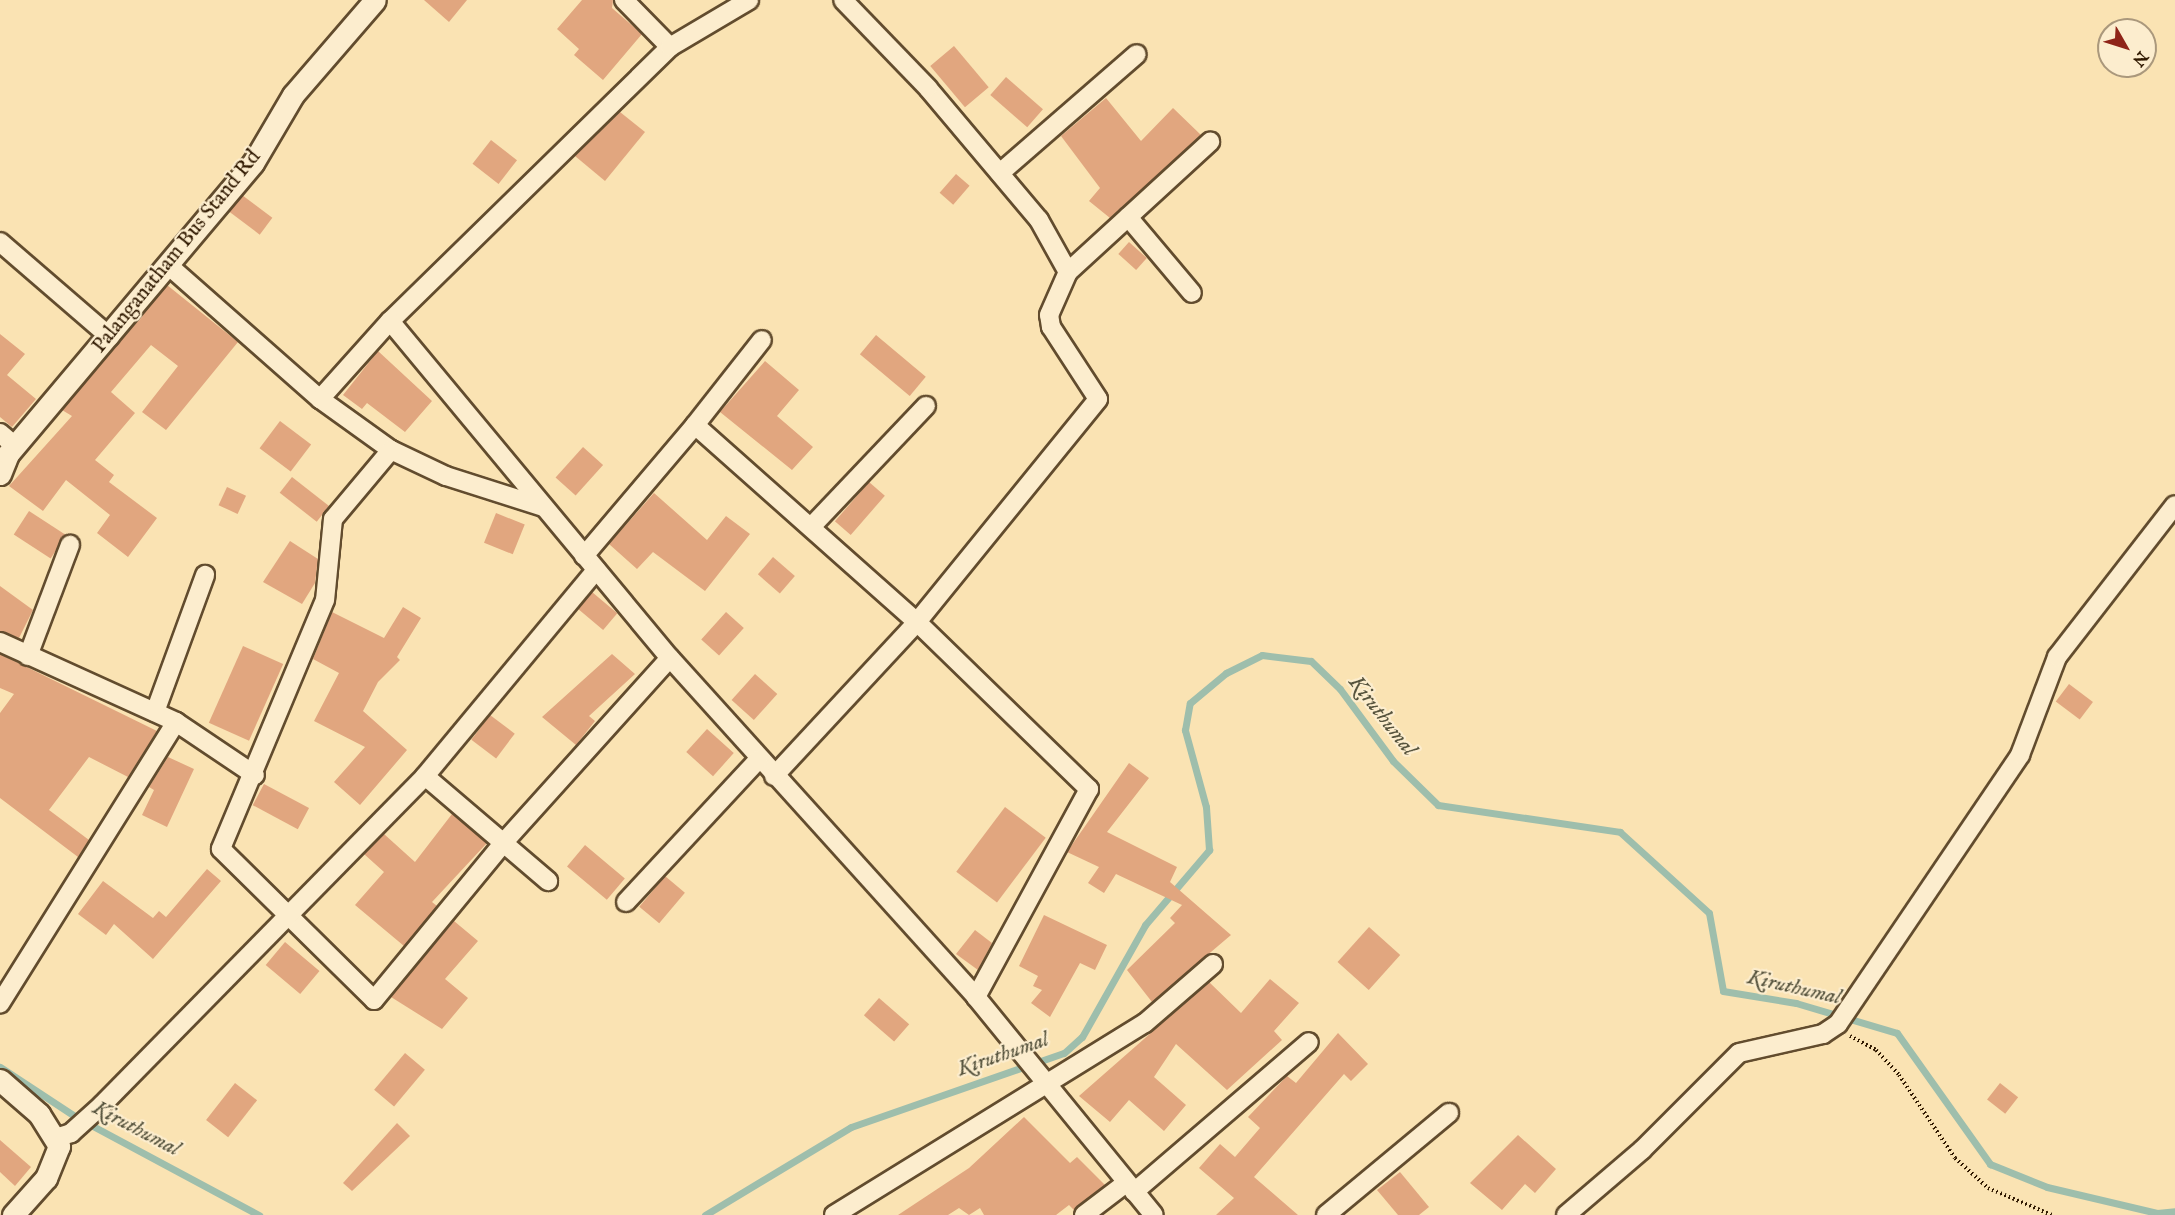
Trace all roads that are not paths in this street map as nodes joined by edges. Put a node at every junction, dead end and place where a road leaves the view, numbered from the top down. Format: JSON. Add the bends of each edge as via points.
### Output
{"nodes":[{"id":1,"x":375,"y":0,"type":"edge"},
{"id":2,"x":624,"y":0,"type":"edge"},
{"id":3,"x":749,"y":0,"type":"edge"},
{"id":4,"x":843,"y":0,"type":"edge"},
{"id":5,"x":670,"y":47,"type":"junction"},
{"id":6,"x":1137,"y":54,"type":"dead end"},
{"id":7,"x":1210,"y":142,"type":"dead end"},
{"id":8,"x":1000,"y":173,"type":"junction"},
{"id":9,"x":1128,"y":217,"type":"junction"},
{"id":10,"x":0,"y":242,"type":"edge"},
{"id":11,"x":168,"y":265,"type":"junction"},
{"id":12,"x":1068,"y":272,"type":"junction"},
{"id":13,"x":1192,"y":293,"type":"dead end"},
{"id":14,"x":390,"y":321,"type":"junction"},
{"id":15,"x":110,"y":337,"type":"junction"},
{"id":16,"x":762,"y":340,"type":"dead end"},
{"id":17,"x":320,"y":399,"type":"junction"},
{"id":18,"x":926,"y":406,"type":"dead end"},
{"id":19,"x":695,"y":425,"type":"junction"},
{"id":20,"x":8,"y":440,"type":"edge"},
{"id":21,"x":391,"y":450,"type":"junction"},
{"id":22,"x":0,"y":474,"type":"edge"},
{"id":23,"x":2175,"y":505,"type":"edge"},
{"id":24,"x":543,"y":507,"type":"junction"},
{"id":25,"x":811,"y":528,"type":"junction"},
{"id":26,"x":70,"y":545,"type":"dead end"},
{"id":27,"x":590,"y":563,"type":"junction"},
{"id":28,"x":205,"y":575,"type":"dead end"},
{"id":29,"x":917,"y":622,"type":"junction"},
{"id":30,"x":0,"y":642,"type":"edge"},
{"id":31,"x":28,"y":656,"type":"junction"},
{"id":32,"x":670,"y":658,"type":"junction"},
{"id":33,"x":155,"y":712,"type":"junction"},
{"id":34,"x":176,"y":722,"type":"junction"},
{"id":35,"x":759,"y":759,"type":"junction"},
{"id":36,"x":255,"y":775,"type":"junction"},
{"id":37,"x":425,"y":776,"type":"junction"},
{"id":38,"x":774,"y":776,"type":"junction"},
{"id":39,"x":505,"y":841,"type":"junction"},
{"id":40,"x":548,"y":881,"type":"dead end"},
{"id":41,"x":626,"y":902,"type":"dead end"},
{"id":42,"x":288,"y":918,"type":"junction"},
{"id":43,"x":1213,"y":964,"type":"dead end"},
{"id":44,"x":976,"y":997,"type":"junction"},
{"id":45,"x":0,"y":1004,"type":"edge"},
{"id":46,"x":1309,"y":1042,"type":"dead end"},
{"id":47,"x":1041,"y":1079,"type":"junction"},
{"id":48,"x":0,"y":1080,"type":"edge"},
{"id":49,"x":1449,"y":1113,"type":"dead end"},
{"id":50,"x":63,"y":1136,"type":"junction"},
{"id":51,"x":1130,"y":1187,"type":"junction"},
{"id":52,"x":13,"y":1215,"type":"edge"},
{"id":53,"x":834,"y":1215,"type":"edge"},
{"id":54,"x":1084,"y":1215,"type":"edge"},
{"id":55,"x":1154,"y":1215,"type":"edge"},
{"id":56,"x":1326,"y":1215,"type":"edge"},
{"id":57,"x":1566,"y":1215,"type":"edge"}],
"edges":[{"from":1,"to":11,"type":"street","name":"Palanganatham Bus Stand Rd","via":[[294,95],[252,163]]},
{"from":2,"to":5,"type":"street"},
{"from":3,"to":5,"type":"street"},
{"from":4,"to":8,"type":"street","via":[[928,88]]},
{"from":5,"to":14,"type":"street"},
{"from":6,"to":8,"type":"street"},
{"from":7,"to":9,"type":"street"},
{"from":8,"to":12,"type":"street","via":[[1039,220]]},
{"from":9,"to":12,"type":"street"},
{"from":9,"to":13,"type":"street"},
{"from":10,"to":15,"type":"street"},
{"from":11,"to":15,"type":"street","name":"Palanganatham Bus Stand Rd"},
{"from":11,"to":17,"type":"street"},
{"from":12,"to":29,"type":"street","via":[[1049,315],[1051,327],[1098,399]]},
{"from":14,"to":17,"type":"street"},
{"from":14,"to":24,"type":"street"},
{"from":15,"to":20,"type":"street","name":"Palanganatham Bus Stand Rd"},
{"from":16,"to":19,"type":"street"},
{"from":17,"to":21,"type":"street"},
{"from":18,"to":25,"type":"street"},
{"from":19,"to":25,"type":"street"},
{"from":19,"to":27,"type":"street"},
{"from":20,"to":22,"type":"street","name":"Palanganatham Bus Stand Rd"},
{"from":21,"to":24,"type":"street","via":[[446,476]]},
{"from":21,"to":36,"type":"street","via":[[333,519],[325,600]]},
{"from":23,"to":57,"type":"street","via":[[2057,657],[2020,755],[1834,1027],[1739,1053],[1642,1150]]},
{"from":24,"to":27,"type":"street"},
{"from":25,"to":29,"type":"street"},
{"from":26,"to":31,"type":"street"},
{"from":27,"to":32,"type":"street"},
{"from":27,"to":37,"type":"street"},
{"from":28,"to":33,"type":"street"},
{"from":29,"to":38,"type":"street"},
{"from":29,"to":44,"type":"street","via":[[1089,789]]},
{"from":30,"to":31,"type":"street"},
{"from":31,"to":33,"type":"street"},
{"from":32,"to":35,"type":"street"},
{"from":32,"to":39,"type":"street"},
{"from":33,"to":34,"type":"street"},
{"from":34,"to":36,"type":"street"},
{"from":34,"to":45,"type":"street"},
{"from":35,"to":38,"type":"street"},
{"from":35,"to":41,"type":"street"},
{"from":36,"to":42,"type":"street","via":[[221,849]]},
{"from":37,"to":39,"type":"street"},
{"from":37,"to":42,"type":"street"},
{"from":38,"to":44,"type":"street"},
{"from":39,"to":40,"type":"street"},
{"from":39,"to":42,"type":"street","via":[[374,1000]]},
{"from":42,"to":50,"type":"street","via":[[102,1105]]},
{"from":43,"to":47,"type":"street","via":[[1145,1023]]},
{"from":44,"to":47,"type":"street"},
{"from":46,"to":51,"type":"street"},
{"from":47,"to":51,"type":"street"},
{"from":47,"to":53,"type":"street"},
{"from":48,"to":50,"type":"street"},
{"from":49,"to":56,"type":"street"},
{"from":50,"to":52,"type":"street","via":[[58,1157]]},
{"from":51,"to":54,"type":"street"},
{"from":51,"to":55,"type":"street"}]}
